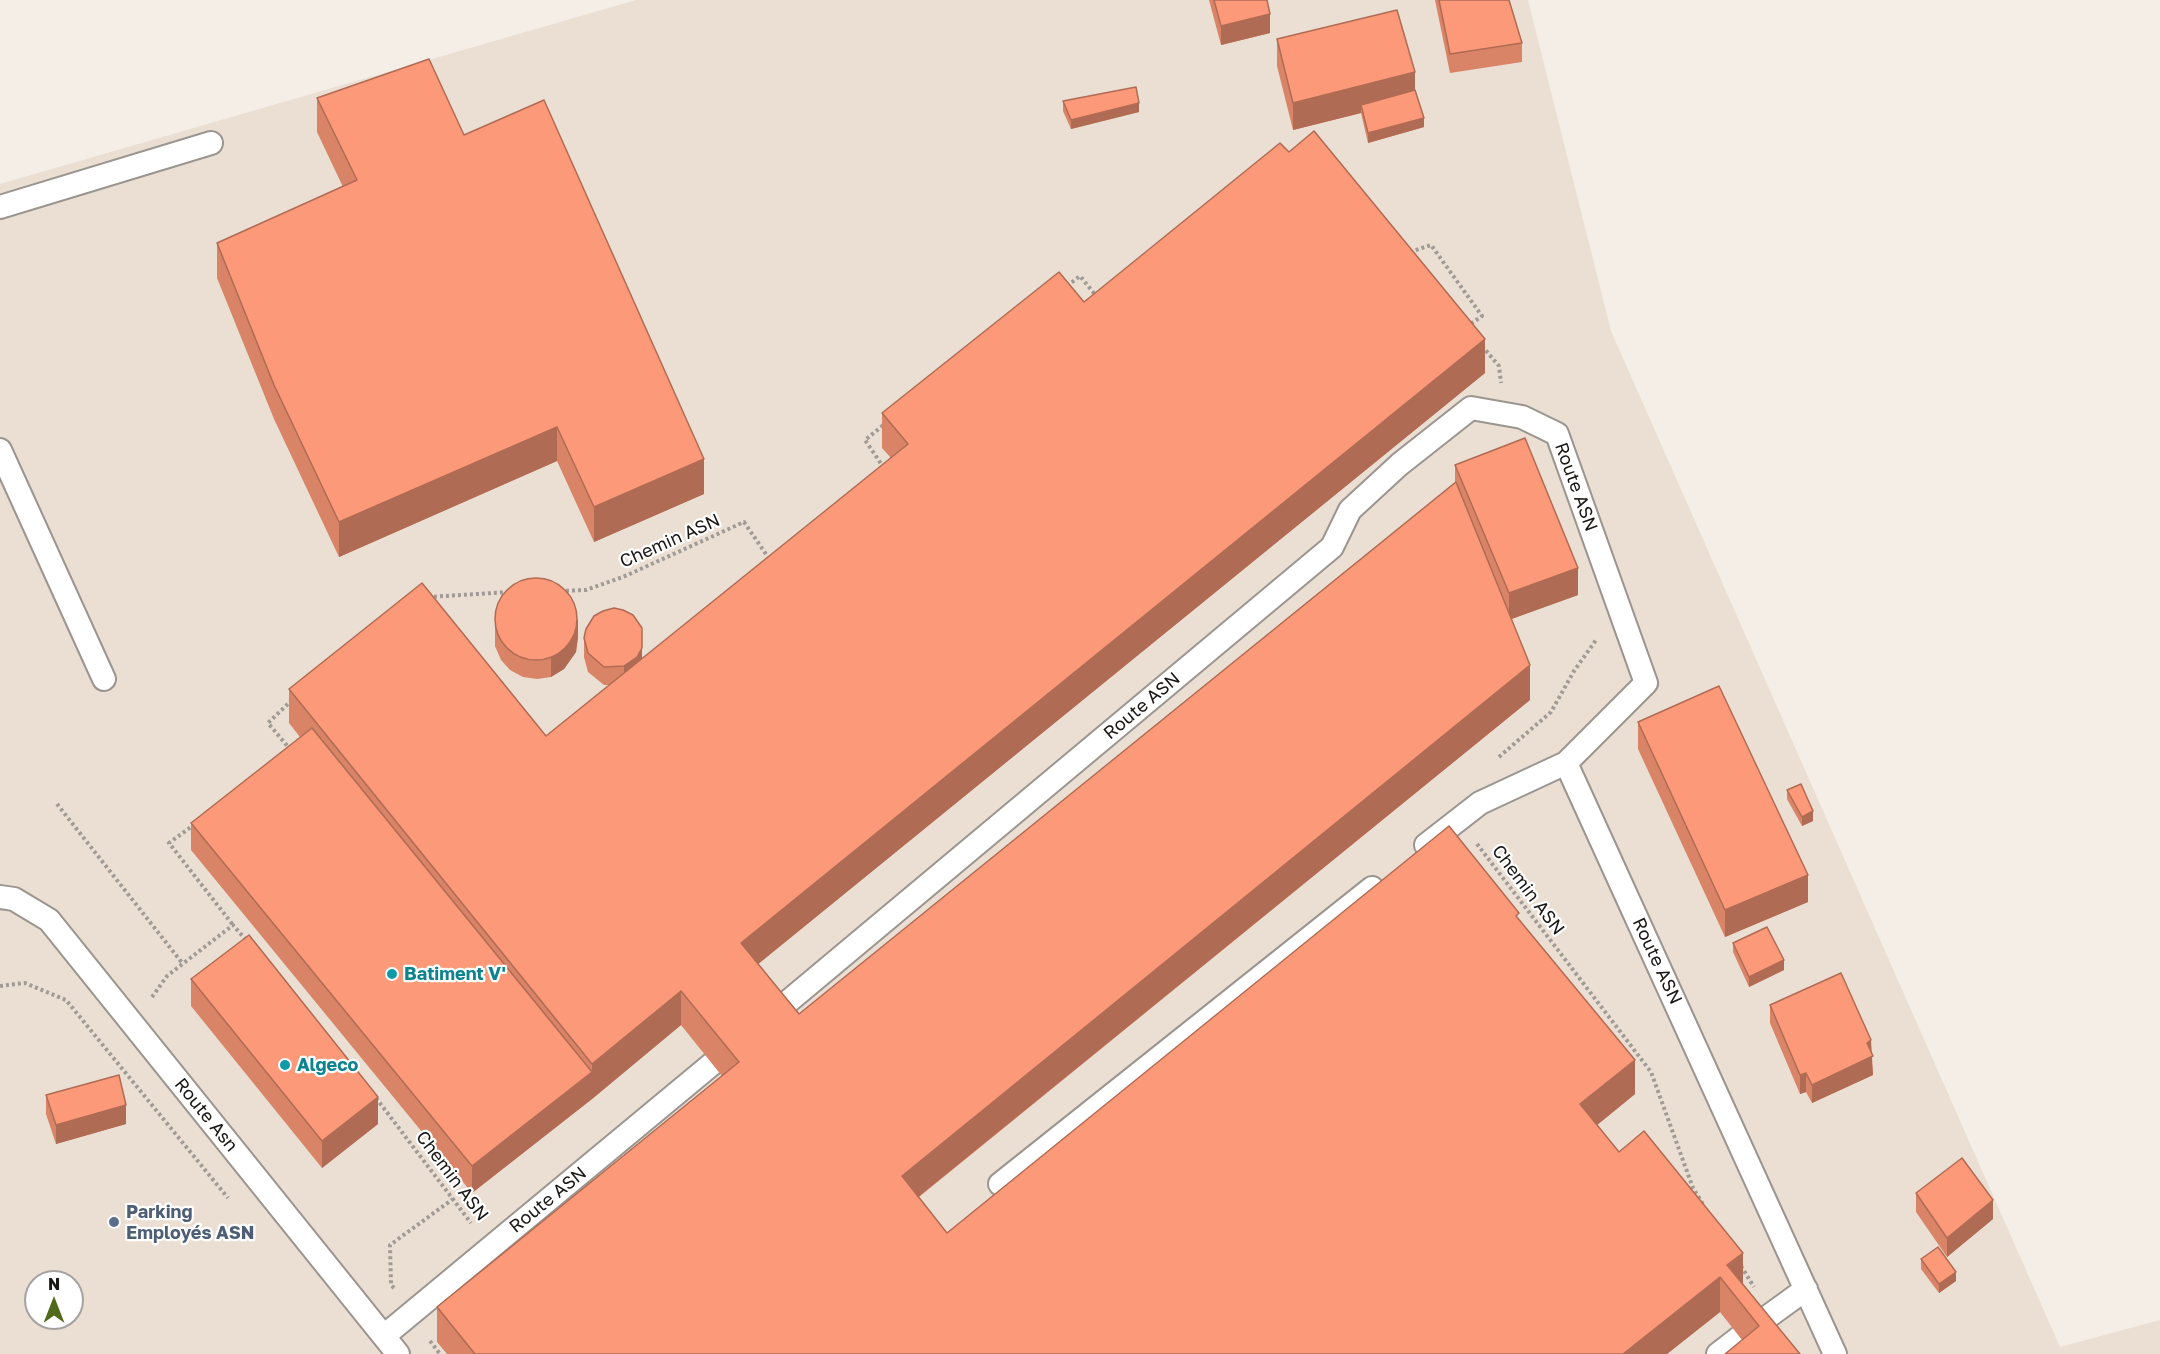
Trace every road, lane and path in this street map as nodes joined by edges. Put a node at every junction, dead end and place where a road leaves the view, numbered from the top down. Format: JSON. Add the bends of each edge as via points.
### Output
{"nodes":[{"id":1,"x":211,"y":143,"type":"dead end"},
{"id":2,"x":0,"y":207,"type":"edge"},
{"id":3,"x":1407,"y":253,"type":"edge"},
{"id":4,"x":1061,"y":290,"type":"edge"},
{"id":5,"x":1103,"y":304,"type":"edge"},
{"id":6,"x":1473,"y":335,"type":"edge"},
{"id":7,"x":1479,"y":343,"type":"edge"},
{"id":8,"x":1504,"y":413,"type":"junction"},
{"id":9,"x":893,"y":418,"type":"edge"},
{"id":10,"x":0,"y":450,"type":"edge"},
{"id":11,"x":888,"y":474,"type":"edge"},
{"id":12,"x":776,"y":568,"type":"edge"},
{"id":13,"x":514,"y":591,"type":"edge"},
{"id":14,"x":550,"y":591,"type":"edge"},
{"id":15,"x":422,"y":602,"type":"edge"},
{"id":16,"x":1601,"y":633,"type":"dead end"},
{"id":17,"x":104,"y":679,"type":"dead end"},
{"id":18,"x":296,"y":697,"type":"edge"},
{"id":19,"x":280,"y":756,"type":"edge"},
{"id":20,"x":1566,"y":763,"type":"junction"},
{"id":21,"x":1480,"y":803,"type":"junction"},
{"id":22,"x":57,"y":804,"type":"dead end"},
{"id":23,"x":196,"y":822,"type":"edge"},
{"id":24,"x":1406,"y":861,"type":"edge"},
{"id":25,"x":1388,"y":876,"type":"edge"},
{"id":26,"x":0,"y":897,"type":"edge"},
{"id":27,"x":233,"y":925,"type":"junction"},
{"id":28,"x":248,"y":943,"type":"edge"},
{"id":29,"x":183,"y":964,"type":"junction"},
{"id":30,"x":0,"y":986,"type":"edge"},
{"id":31,"x":772,"y":1015,"type":"edge"},
{"id":32,"x":137,"y":1029,"type":"junction"},
{"id":33,"x":712,"y":1064,"type":"edge"},
{"id":34,"x":120,"y":1065,"type":"junction"},
{"id":35,"x":374,"y":1095,"type":"edge"},
{"id":36,"x":1000,"y":1184,"type":"dead end"},
{"id":37,"x":231,"y":1202,"type":"dead end"},
{"id":38,"x":1705,"y":1208,"type":"edge"},
{"id":39,"x":489,"y":1248,"type":"junction"},
{"id":40,"x":1735,"y":1256,"type":"edge"},
{"id":41,"x":1806,"y":1289,"type":"junction"},
{"id":42,"x":1771,"y":1315,"type":"junction"},
{"id":43,"x":384,"y":1336,"type":"junction"},
{"id":44,"x":398,"y":1354,"type":"edge"},
{"id":45,"x":1718,"y":1354,"type":"edge"},
{"id":46,"x":1835,"y":1354,"type":"edge"}],
"edges":[{"from":1,"to":2,"type":"lane"},
{"from":3,"to":6,"type":"path","via":[[1431,245],[1482,316],[1466,327]]},
{"from":4,"to":5,"type":"path","via":[[1080,276]]},
{"from":7,"to":8,"type":"path","via":[[1499,366]]},
{"from":8,"to":20,"type":"lane","name":"Route ASN","via":[[1557,434],[1646,683]]},
{"from":8,"to":31,"type":"lane","name":"Route ASN","via":[[1471,408],[1400,464],[1350,510],[1332,547]]},
{"from":9,"to":11,"type":"path","via":[[865,440]]},
{"from":10,"to":17,"type":"lane"},
{"from":12,"to":14,"type":"path","name":"Chemin ASN","via":[[744,522],[623,577],[586,590]]},
{"from":13,"to":15,"type":"path","via":[[431,595]]},
{"from":16,"to":21,"type":"path","name":"Chemin ASN","via":[[1551,712],[1482,771]]},
{"from":18,"to":19,"type":"path","via":[[268,723],[289,748]]},
{"from":20,"to":21,"type":"lane"},
{"from":20,"to":41,"type":"lane","name":"Route ASN"},
{"from":21,"to":24,"type":"lane"},
{"from":21,"to":38,"type":"path","name":"Chemin ASN","via":[[1473,838],[1651,1072],[1693,1188]]},
{"from":22,"to":29,"type":"path"},
{"from":23,"to":27,"type":"path","via":[[169,843]]},
{"from":25,"to":36,"type":"lane"},
{"from":26,"to":32,"type":"lane","name":"Route Asn","via":[[14,899],[49,920]]},
{"from":27,"to":28,"type":"path"},
{"from":27,"to":29,"type":"path"},
{"from":29,"to":32,"type":"path","via":[[155,991]]},
{"from":30,"to":34,"type":"path","via":[[25,983],[66,1000]]},
{"from":32,"to":34,"type":"path"},
{"from":32,"to":43,"type":"lane","name":"Route Asn"},
{"from":33,"to":39,"type":"lane","name":"Route ASN"},
{"from":34,"to":37,"type":"path"},
{"from":35,"to":39,"type":"path","name":"Chemin ASN"},
{"from":39,"to":43,"type":"lane","name":"Route ASN"},
{"from":40,"to":42,"type":"path"},
{"from":41,"to":42,"type":"lane"},
{"from":41,"to":46,"type":"lane"},
{"from":42,"to":45,"type":"lane"},
{"from":43,"to":44,"type":"lane","name":"Route Asn"}]}
